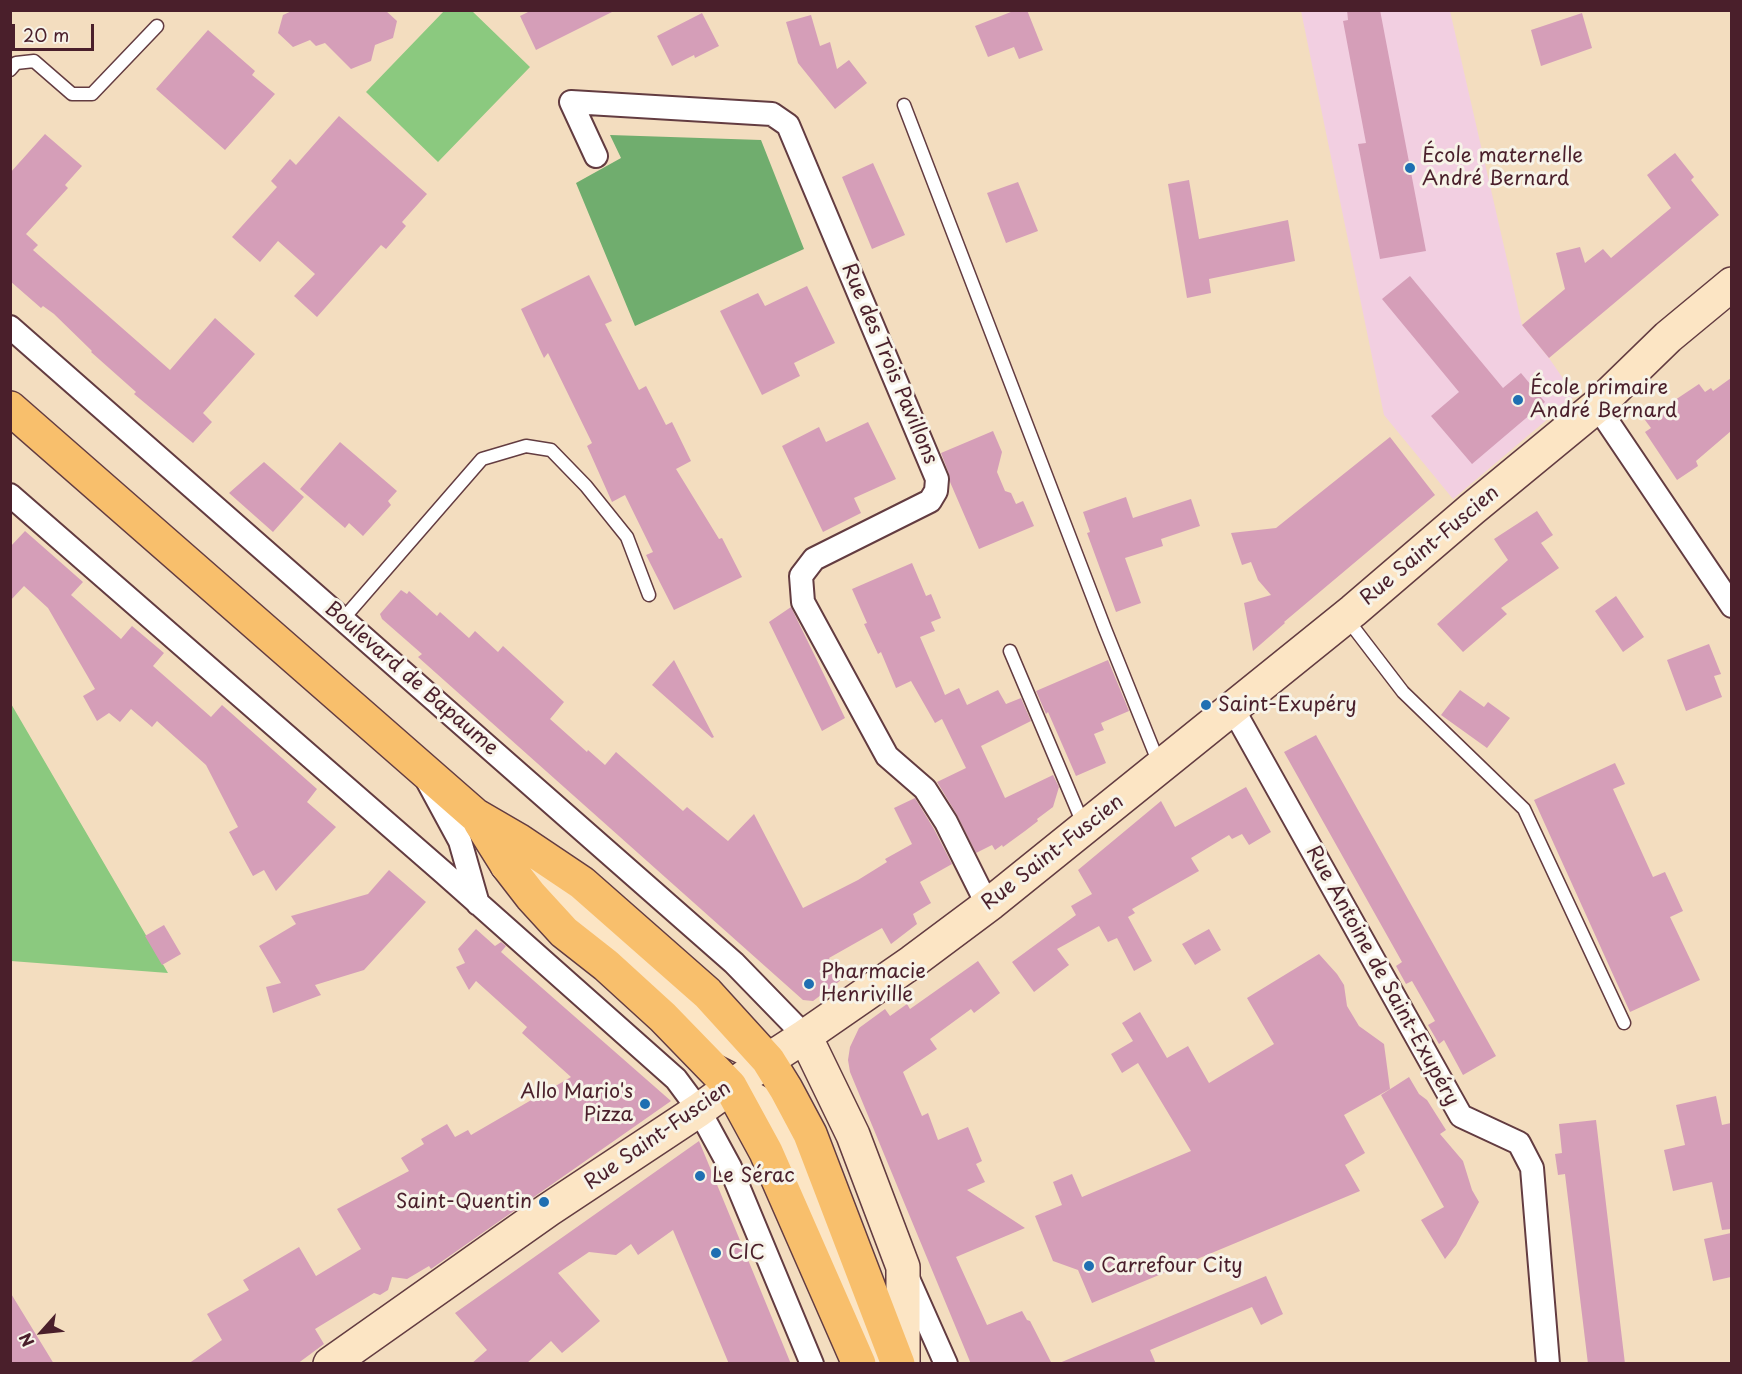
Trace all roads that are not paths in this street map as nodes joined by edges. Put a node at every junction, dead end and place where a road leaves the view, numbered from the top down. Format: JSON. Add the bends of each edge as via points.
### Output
{"nodes":[{"id":1,"x":157,"y":26,"type":"dead end"},
{"id":2,"x":10,"y":70,"type":"edge"},
{"id":3,"x":904,"y":105,"type":"dead end"},
{"id":4,"x":596,"y":156,"type":"dead end"},
{"id":5,"x":1731,"y":284,"type":"edge"},
{"id":6,"x":10,"y":327,"type":"edge"},
{"id":7,"x":1597,"y":406,"type":"junction"},
{"id":8,"x":10,"y":408,"type":"edge"},
{"id":9,"x":10,"y":495,"type":"edge"},
{"id":10,"x":649,"y":595,"type":"dead end"},
{"id":11,"x":1731,"y":606,"type":"edge"},
{"id":12,"x":1346,"y":618,"type":"junction"},
{"id":13,"x":343,"y":620,"type":"junction"},
{"id":14,"x":1010,"y":651,"type":"dead end"},
{"id":15,"x":1233,"y":709,"type":"junction"},
{"id":16,"x":418,"y":764,"type":"junction"},
{"id":17,"x":1161,"y":767,"type":"junction"},
{"id":18,"x":475,"y":815,"type":"junction"},
{"id":19,"x":1085,"y":828,"type":"junction"},
{"id":20,"x":507,"y":864,"type":"junction"},
{"id":21,"x":991,"y":903,"type":"junction"},
{"id":22,"x":478,"y":905,"type":"junction"},
{"id":23,"x":1624,"y":1023,"type":"dead end"},
{"id":24,"x":805,"y":1036,"type":"junction"},
{"id":25,"x":768,"y":1060,"type":"junction"},
{"id":26,"x":730,"y":1086,"type":"junction"},
{"id":27,"x":699,"y":1110,"type":"junction"},
{"id":28,"x":903,"y":1267,"type":"junction"},
{"id":29,"x":330,"y":1364,"type":"edge"},
{"id":30,"x":812,"y":1364,"type":"edge"},
{"id":31,"x":859,"y":1364,"type":"edge"},
{"id":32,"x":889,"y":1364,"type":"edge"},
{"id":33,"x":898,"y":1364,"type":"edge"},
{"id":34,"x":903,"y":1364,"type":"edge"},
{"id":35,"x":946,"y":1364,"type":"edge"},
{"id":36,"x":1548,"y":1364,"type":"edge"}],
"edges":[{"from":1,"to":2,"type":"lane","via":[[92,94],[72,93],[34,61],[16,63]]},
{"from":3,"to":17,"type":"lane"},
{"from":4,"to":21,"type":"street","name":"Rue des Trois Pavillons","via":[[571,102],[772,114],[788,125],[937,479],[930,501],[814,559],[801,576],[803,602],[887,756],[925,789]]},
{"from":5,"to":7,"type":"main road","name":"Rue Saint-Fuscien","via":[[1668,337]]},
{"from":6,"to":13,"type":"street","name":"Boulevard de Bapaume"},
{"from":7,"to":11,"type":"street"},
{"from":7,"to":12,"type":"main road","name":"Rue Saint-Fuscien"},
{"from":8,"to":16,"type":"main road"},
{"from":9,"to":22,"type":"street"},
{"from":10,"to":13,"type":"lane","via":[[627,537],[586,486],[551,450],[526,446],[482,459]]},
{"from":12,"to":15,"type":"main road","name":"Rue Saint-Fuscien"},
{"from":12,"to":23,"type":"lane","via":[[1403,693],[1524,809]]},
{"from":13,"to":24,"type":"street","name":"Boulevard de Bapaume","via":[[734,963]]},
{"from":14,"to":19,"type":"lane"},
{"from":15,"to":17,"type":"main road","name":"Rue Saint-Fuscien"},
{"from":15,"to":36,"type":"street","name":"Rue Antoine de Saint-Exupéry","via":[[1461,1116],[1519,1143],[1532,1167]]},
{"from":16,"to":18,"type":"main road"},
{"from":16,"to":22,"type":"street","via":[[460,841]]},
{"from":17,"to":19,"type":"main road","name":"Rue Saint-Fuscien"},
{"from":18,"to":20,"type":"main road"},
{"from":18,"to":25,"type":"main road","via":[[582,883],[707,993]]},
{"from":19,"to":21,"type":"main road","name":"Rue Saint-Fuscien"},
{"from":20,"to":25,"type":"main road","via":[[564,901],[725,1038]]},
{"from":20,"to":26,"type":"main road","via":[[564,932],[663,1017]]},
{"from":21,"to":24,"type":"main road","name":"Rue Saint-Fuscien"},
{"from":22,"to":27,"type":"street","via":[[676,1079]]},
{"from":24,"to":25,"type":"main road","name":"Rue Saint-Fuscien"},
{"from":24,"to":28,"type":"main road","via":[[854,1135]]},
{"from":25,"to":26,"type":"main road","name":"Rue Saint-Fuscien"},
{"from":25,"to":33,"type":"main road","via":[[816,1149]]},
{"from":26,"to":27,"type":"main road","name":"Rue Saint-Fuscien"},
{"from":26,"to":31,"type":"main road","via":[[770,1160]]},
{"from":26,"to":32,"type":"main road","via":[[767,1107],[793,1157],[877,1351]]},
{"from":27,"to":29,"type":"main road","name":"Rue Saint-Fuscien","via":[[548,1210]]},
{"from":27,"to":30,"type":"street","via":[[730,1167]]},
{"from":28,"to":34,"type":"main road"},
{"from":28,"to":35,"type":"street"}]}
